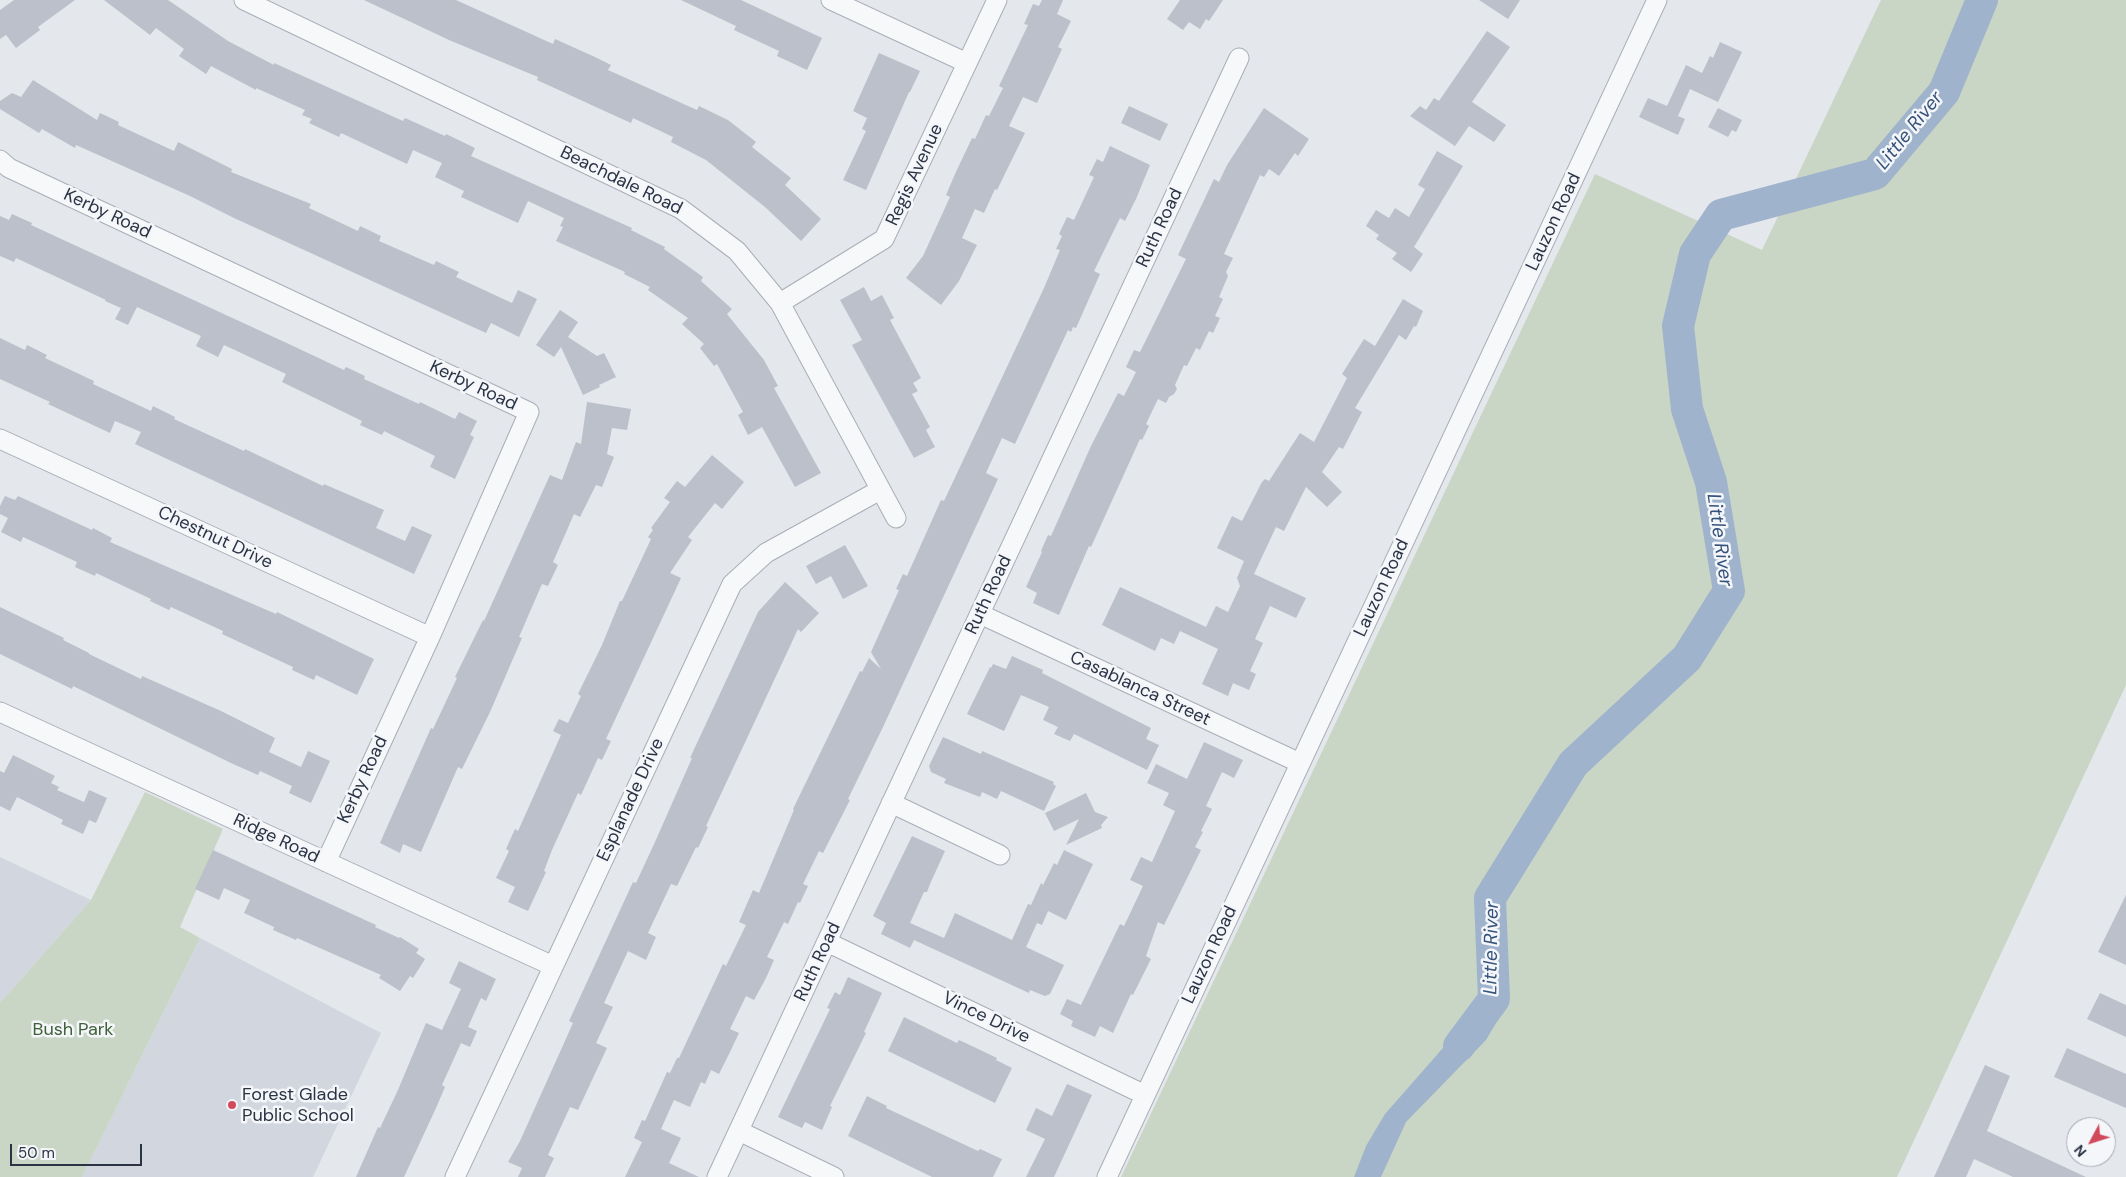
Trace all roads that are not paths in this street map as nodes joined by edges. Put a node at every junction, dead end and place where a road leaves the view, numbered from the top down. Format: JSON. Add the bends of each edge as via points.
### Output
{"nodes":[{"id":1,"x":244,"y":0,"type":"edge"},
{"id":2,"x":831,"y":0,"type":"edge"},
{"id":3,"x":997,"y":0,"type":"edge"},
{"id":4,"x":1657,"y":0,"type":"edge"},
{"id":5,"x":1239,"y":58,"type":"dead end"},
{"id":6,"x":967,"y":63,"type":"junction"},
{"id":7,"x":0,"y":160,"type":"edge"},
{"id":8,"x":780,"y":303,"type":"junction"},
{"id":9,"x":0,"y":439,"type":"edge"},
{"id":10,"x":880,"y":490,"type":"junction"},
{"id":11,"x":896,"y":518,"type":"dead end"},
{"id":12,"x":980,"y":614,"type":"junction"},
{"id":13,"x":430,"y":637,"type":"junction"},
{"id":14,"x":0,"y":712,"type":"edge"},
{"id":15,"x":1300,"y":763,"type":"junction"},
{"id":16,"x":892,"y":804,"type":"junction"},
{"id":17,"x":1000,"y":855,"type":"dead end"},
{"id":18,"x":326,"y":862,"type":"junction"},
{"id":19,"x":827,"y":942,"type":"junction"},
{"id":20,"x":553,"y":966,"type":"junction"},
{"id":21,"x":1145,"y":1095,"type":"junction"},
{"id":22,"x":739,"y":1131,"type":"junction"},
{"id":23,"x":455,"y":1177,"type":"edge"},
{"id":24,"x":717,"y":1177,"type":"edge"},
{"id":25,"x":834,"y":1177,"type":"edge"},
{"id":26,"x":1107,"y":1177,"type":"edge"}],
"edges":[{"from":1,"to":8,"type":"street","name":"Beachdale Road","via":[[680,209],[738,251]]},
{"from":2,"to":6,"type":"street"},
{"from":3,"to":6,"type":"street","name":"Regis Avenue"},
{"from":4,"to":15,"type":"street","name":"Lauzon Road"},
{"from":5,"to":12,"type":"street","name":"Ruth Road"},
{"from":6,"to":8,"type":"street","name":"Regis Avenue","via":[[884,239]]},
{"from":7,"to":13,"type":"street","name":"Kerby Road","via":[[9,168],[529,412]]},
{"from":8,"to":10,"type":"street","name":"Beachdale Road"},
{"from":9,"to":13,"type":"street","name":"Chestnut Drive"},
{"from":10,"to":11,"type":"street","name":"Beachdale Road"},
{"from":10,"to":20,"type":"street","name":"Esplanade Drive","via":[[766,553],[732,584]]},
{"from":12,"to":15,"type":"street","name":"Casablanca Street"},
{"from":12,"to":16,"type":"street","name":"Ruth Road"},
{"from":13,"to":18,"type":"street","name":"Kerby Road"},
{"from":14,"to":18,"type":"street","name":"Ridge Road"},
{"from":15,"to":21,"type":"street","name":"Lauzon Road"},
{"from":16,"to":17,"type":"street"},
{"from":16,"to":19,"type":"street","name":"Ruth Road"},
{"from":18,"to":20,"type":"street","name":"Ridge Road"},
{"from":19,"to":21,"type":"street","name":"Vince Drive"},
{"from":19,"to":22,"type":"street","name":"Ruth Road"},
{"from":20,"to":23,"type":"street","name":"Esplanade Drive"},
{"from":21,"to":26,"type":"street","name":"Lauzon Road"},
{"from":22,"to":24,"type":"street","name":"Ruth Road"},
{"from":22,"to":25,"type":"street"}]}
